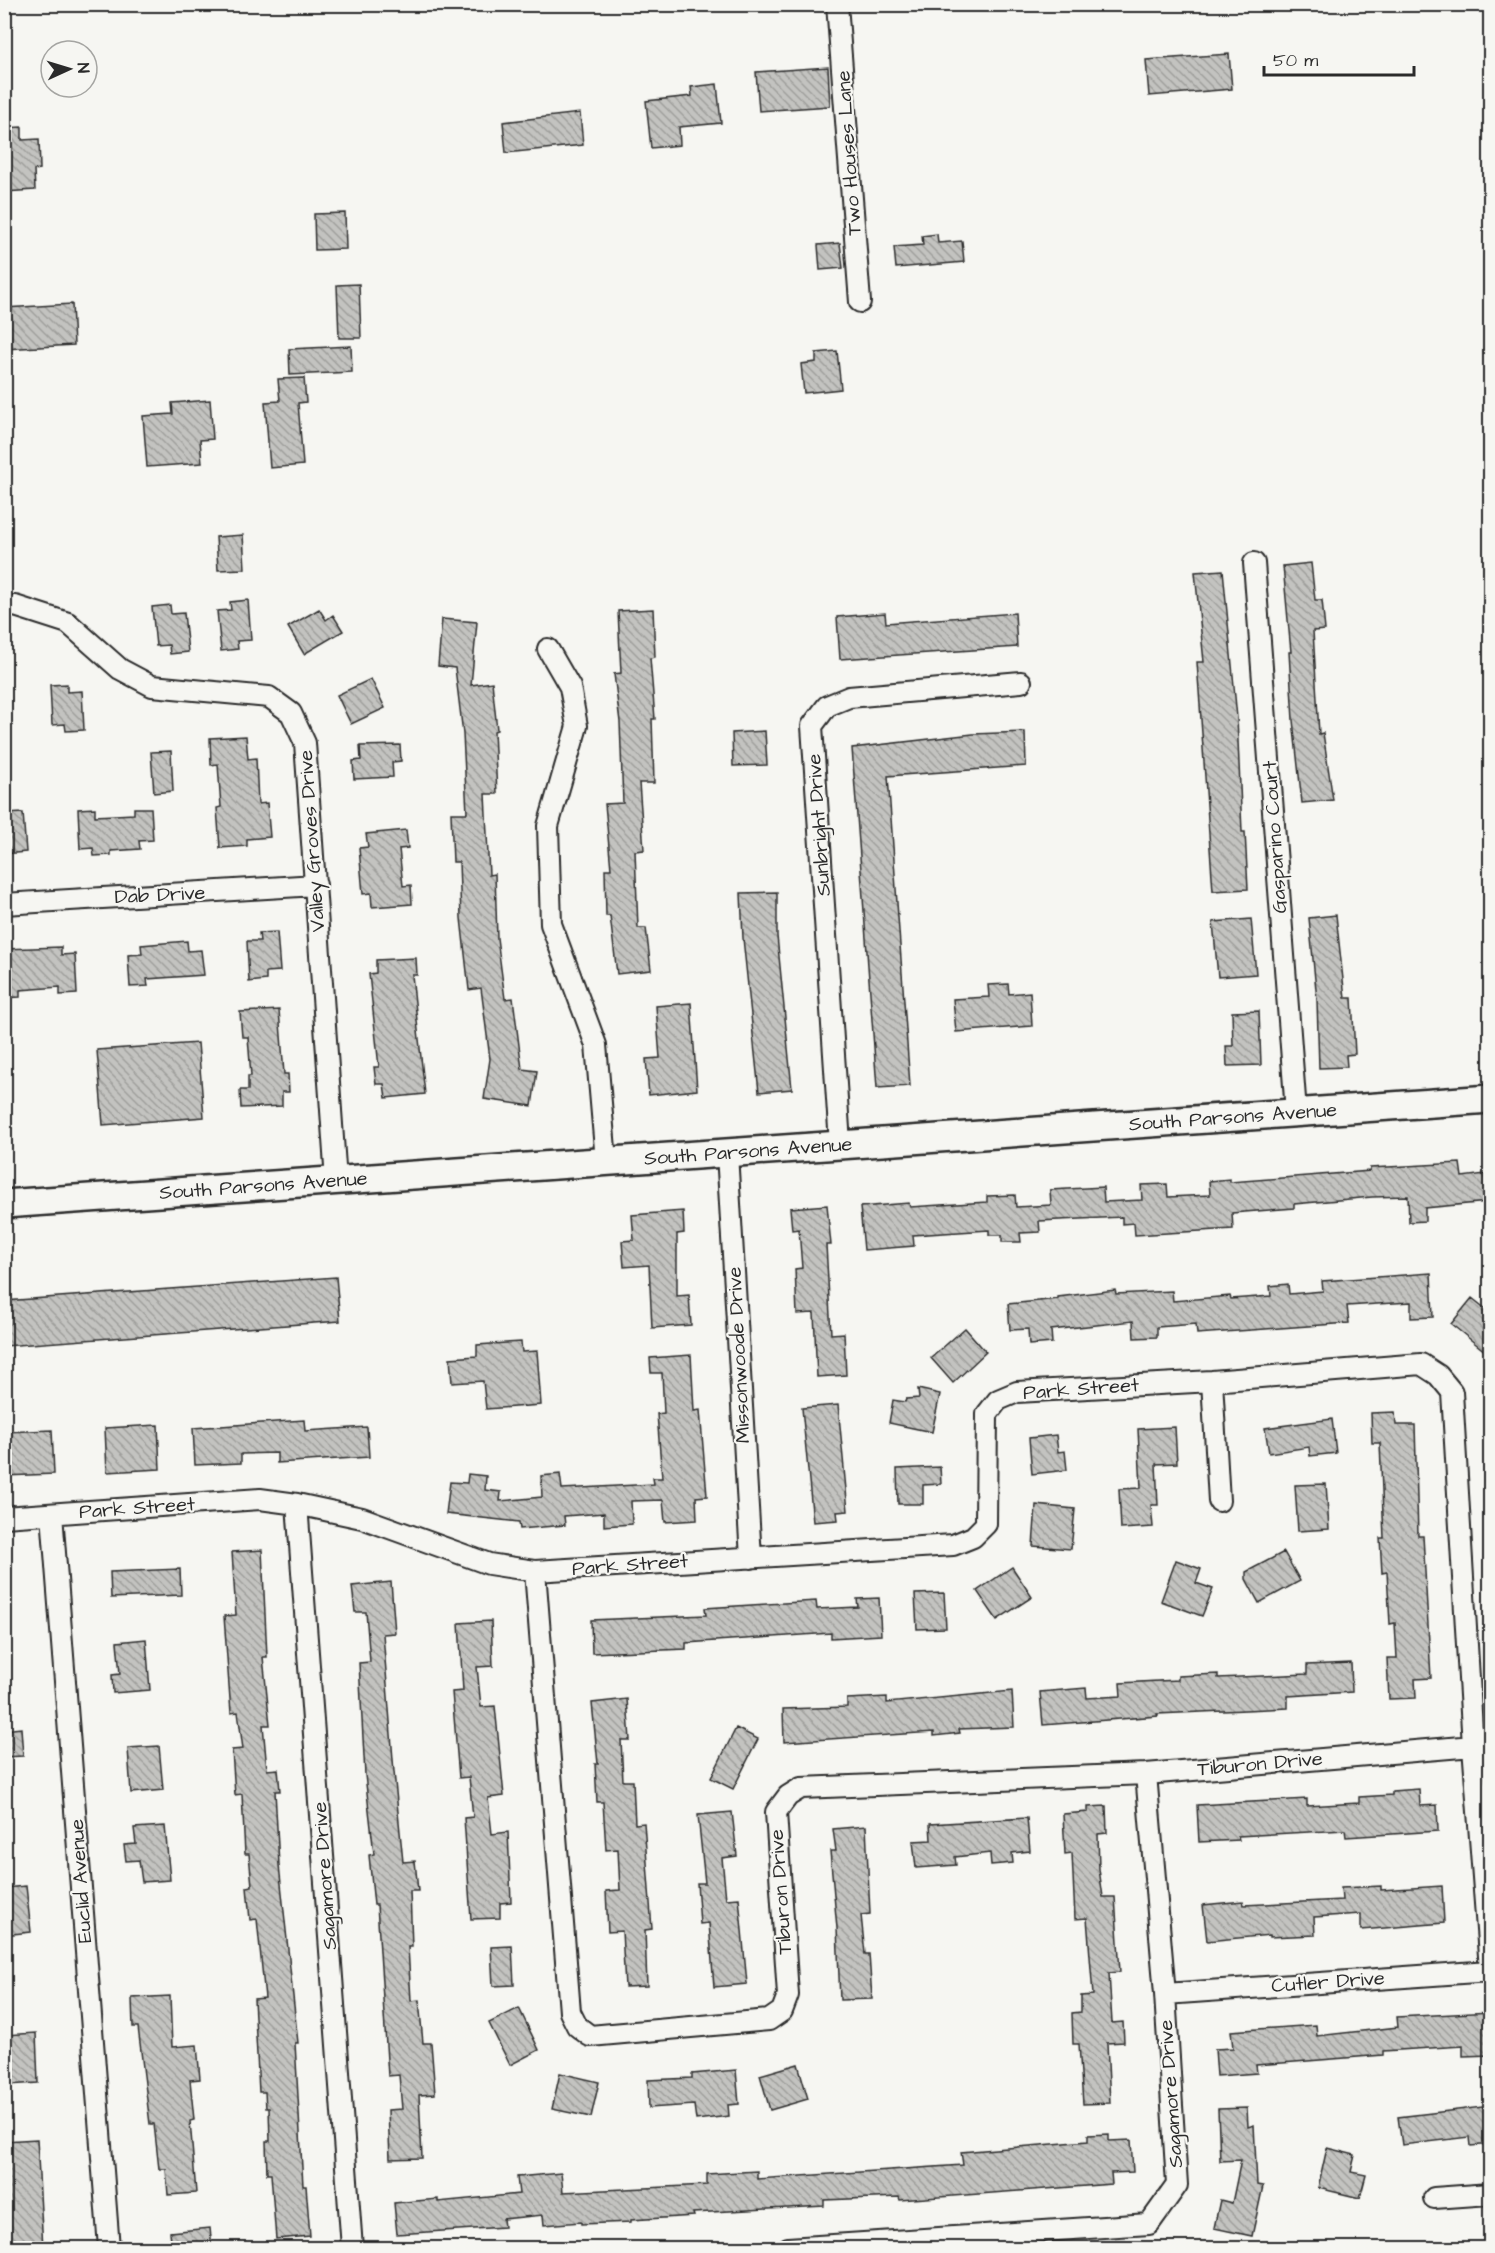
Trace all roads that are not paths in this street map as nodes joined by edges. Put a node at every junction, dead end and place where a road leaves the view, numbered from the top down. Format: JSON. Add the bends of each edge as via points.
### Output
{"nodes":[{"id":1,"x":837,"y":4,"type":"edge"},
{"id":2,"x":860,"y":302,"type":"dead end"},
{"id":3,"x":1254,"y":563,"type":"dead end"},
{"id":4,"x":4,"y":606,"type":"edge"},
{"id":5,"x":548,"y":649,"type":"dead end"},
{"id":6,"x":1021,"y":682,"type":"dead end"},
{"id":7,"x":316,"y":885,"type":"junction"},
{"id":8,"x":4,"y":904,"type":"edge"},
{"id":9,"x":1491,"y":1098,"type":"edge"},
{"id":10,"x":1296,"y":1112,"type":"junction"},
{"id":11,"x":840,"y":1144,"type":"junction"},
{"id":12,"x":727,"y":1153,"type":"junction"},
{"id":13,"x":606,"y":1161,"type":"junction"},
{"id":14,"x":336,"y":1180,"type":"junction"},
{"id":15,"x":4,"y":1204,"type":"edge"},
{"id":16,"x":1212,"y":1381,"type":"junction"},
{"id":17,"x":1219,"y":1501,"type":"dead end"},
{"id":18,"x":297,"y":1504,"type":"junction"},
{"id":19,"x":52,"y":1514,"type":"junction"},
{"id":20,"x":4,"y":1517,"type":"edge"},
{"id":21,"x":751,"y":1558,"type":"junction"},
{"id":22,"x":535,"y":1571,"type":"junction"},
{"id":23,"x":1473,"y":1746,"type":"junction"},
{"id":24,"x":1146,"y":1774,"type":"junction"},
{"id":25,"x":1491,"y":1970,"type":"edge"},
{"id":26,"x":1165,"y":1994,"type":"junction"},
{"id":27,"x":1491,"y":2194,"type":"edge"},
{"id":28,"x":1434,"y":2198,"type":"dead end"},
{"id":29,"x":109,"y":2248,"type":"edge"},
{"id":30,"x":352,"y":2248,"type":"edge"},
{"id":31,"x":788,"y":2248,"type":"edge"}],
"edges":[{"from":1,"to":2,"type":"street","name":"Two Houses Lane"},
{"from":3,"to":10,"type":"street","name":"Gasparino Court"},
{"from":4,"to":7,"type":"street","name":"Valley Groves Drive","via":[[68,623],[120,669],[152,686],[269,697],[291,713],[305,743]]},
{"from":5,"to":13,"type":"street","via":[[570,687],[577,726],[548,825],[551,924],[596,1045]]},
{"from":6,"to":11,"type":"street","name":"Sunbright Drive","via":[[849,697],[827,706],[812,726]]},
{"from":7,"to":8,"type":"street","name":"Dab Drive"},
{"from":7,"to":14,"type":"street","name":"Valley Groves Drive"},
{"from":9,"to":10,"type":"street","name":"South Parsons Avenue"},
{"from":10,"to":11,"type":"street","name":"South Parsons Avenue"},
{"from":11,"to":12,"type":"street","name":"South Parsons Avenue"},
{"from":12,"to":13,"type":"street","name":"South Parsons Avenue"},
{"from":12,"to":21,"type":"street","name":"Missonwoode Drive"},
{"from":13,"to":14,"type":"street","name":"South Parsons Avenue"},
{"from":14,"to":15,"type":"street","name":"South Parsons Avenue"},
{"from":16,"to":17,"type":"street"},
{"from":16,"to":21,"type":"street","name":"Park Street","via":[[1017,1392],[998,1400],[987,1414],[986,1524],[973,1538],[953,1545]]},
{"from":16,"to":23,"type":"street","name":"Park Street","via":[[1421,1364],[1438,1375],[1452,1392]]},
{"from":18,"to":19,"type":"street","name":"Park Street","via":[[260,1499]]},
{"from":18,"to":22,"type":"street","name":"Park Street","via":[[362,1518],[489,1564]]},
{"from":18,"to":30,"type":"street","name":"Sagamore Drive"},
{"from":19,"to":20,"type":"street","name":"Park Street"},
{"from":19,"to":29,"type":"street","name":"Euclid Avenue"},
{"from":21,"to":22,"type":"street","name":"Park Street"},
{"from":22,"to":24,"type":"street","name":"Tiburon Drive","via":[[570,2013],[577,2026],[590,2036],[769,2020],[782,2011],[788,1995],[776,1812],[788,1796],[801,1788]]},
{"from":23,"to":24,"type":"street","name":"Tiburon Drive"},
{"from":23,"to":25,"type":"street","name":"Park Street"},
{"from":24,"to":26,"type":"street","name":"Sagamore Drive"},
{"from":25,"to":26,"type":"street","name":"Cutler Drive"},
{"from":26,"to":31,"type":"street","name":"Sagamore Drive","via":[[1177,2185],[1149,2224]]},
{"from":27,"to":28,"type":"street"}]}
